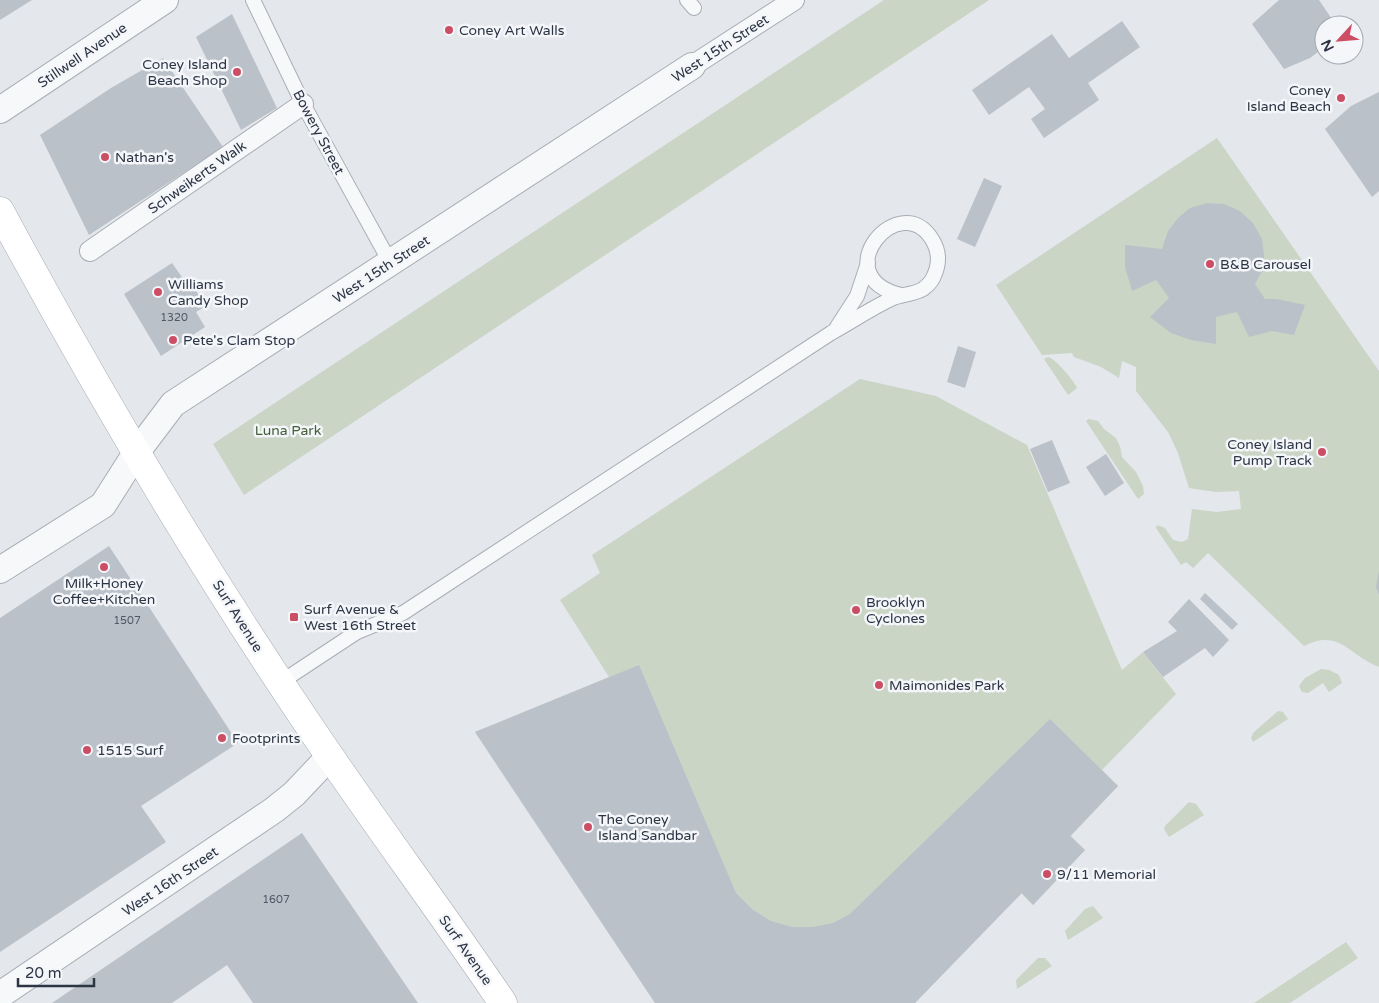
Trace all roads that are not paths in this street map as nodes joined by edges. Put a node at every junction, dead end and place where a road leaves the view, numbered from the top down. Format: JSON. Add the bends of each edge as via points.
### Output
{"nodes":[{"id":1,"x":165,"y":0,"type":"edge"},
{"id":2,"x":253,"y":0,"type":"edge"},
{"id":3,"x":794,"y":0,"type":"edge"},
{"id":4,"x":692,"y":66,"type":"joint"},
{"id":5,"x":303,"y":104,"type":"junction"},
{"id":6,"x":0,"y":110,"type":"edge"},
{"id":7,"x":0,"y":211,"type":"edge"},
{"id":8,"x":90,"y":251,"type":"dead end"},
{"id":9,"x":390,"y":262,"type":"junction"},
{"id":10,"x":868,"y":263,"type":"junction"},
{"id":11,"x":901,"y":295,"type":"junction"},
{"id":12,"x":831,"y":332,"type":"junction"},
{"id":13,"x":136,"y":454,"type":"junction"},
{"id":14,"x":0,"y":570,"type":"edge"},
{"id":15,"x":281,"y":682,"type":"junction"},
{"id":16,"x":330,"y":756,"type":"junction"},
{"id":17,"x":0,"y":995,"type":"edge"},
{"id":18,"x":503,"y":1003,"type":"edge"}],
"edges":[{"from":1,"to":6,"type":"street","name":"Stillwell Avenue"},
{"from":2,"to":5,"type":"lane","name":"Bowery Street"},
{"from":3,"to":4,"type":"street","name":"West 15th Street"},
{"from":4,"to":9,"type":"street","name":"West 15th Street"},
{"from":5,"to":8,"type":"street","name":"Schweikerts Walk"},
{"from":5,"to":9,"type":"lane","name":"Bowery Street"},
{"from":7,"to":13,"type":"main road","name":"Surf Avenue"},
{"from":9,"to":13,"type":"street","name":"West 15th Street","via":[[173,404]]},
{"from":10,"to":11,"type":"lane","via":[[879,285]]},
{"from":10,"to":11,"type":"lane","via":[[871,246],[882,231],[904,224],[925,231],[937,250],[936,272],[922,289]]},
{"from":10,"to":12,"type":"lane","via":[[849,311]]},
{"from":11,"to":12,"type":"lane"},
{"from":12,"to":15,"type":"lane","via":[[403,613],[357,632]]},
{"from":13,"to":14,"type":"street","name":"West 15th Street","via":[[103,505]]},
{"from":13,"to":15,"type":"main road","name":"Surf Avenue"},
{"from":15,"to":16,"type":"main road","name":"Surf Avenue"},
{"from":16,"to":17,"type":"street","name":"West 16th Street","via":[[274,810]]},
{"from":16,"to":18,"type":"main road","name":"Surf Avenue"}]}
